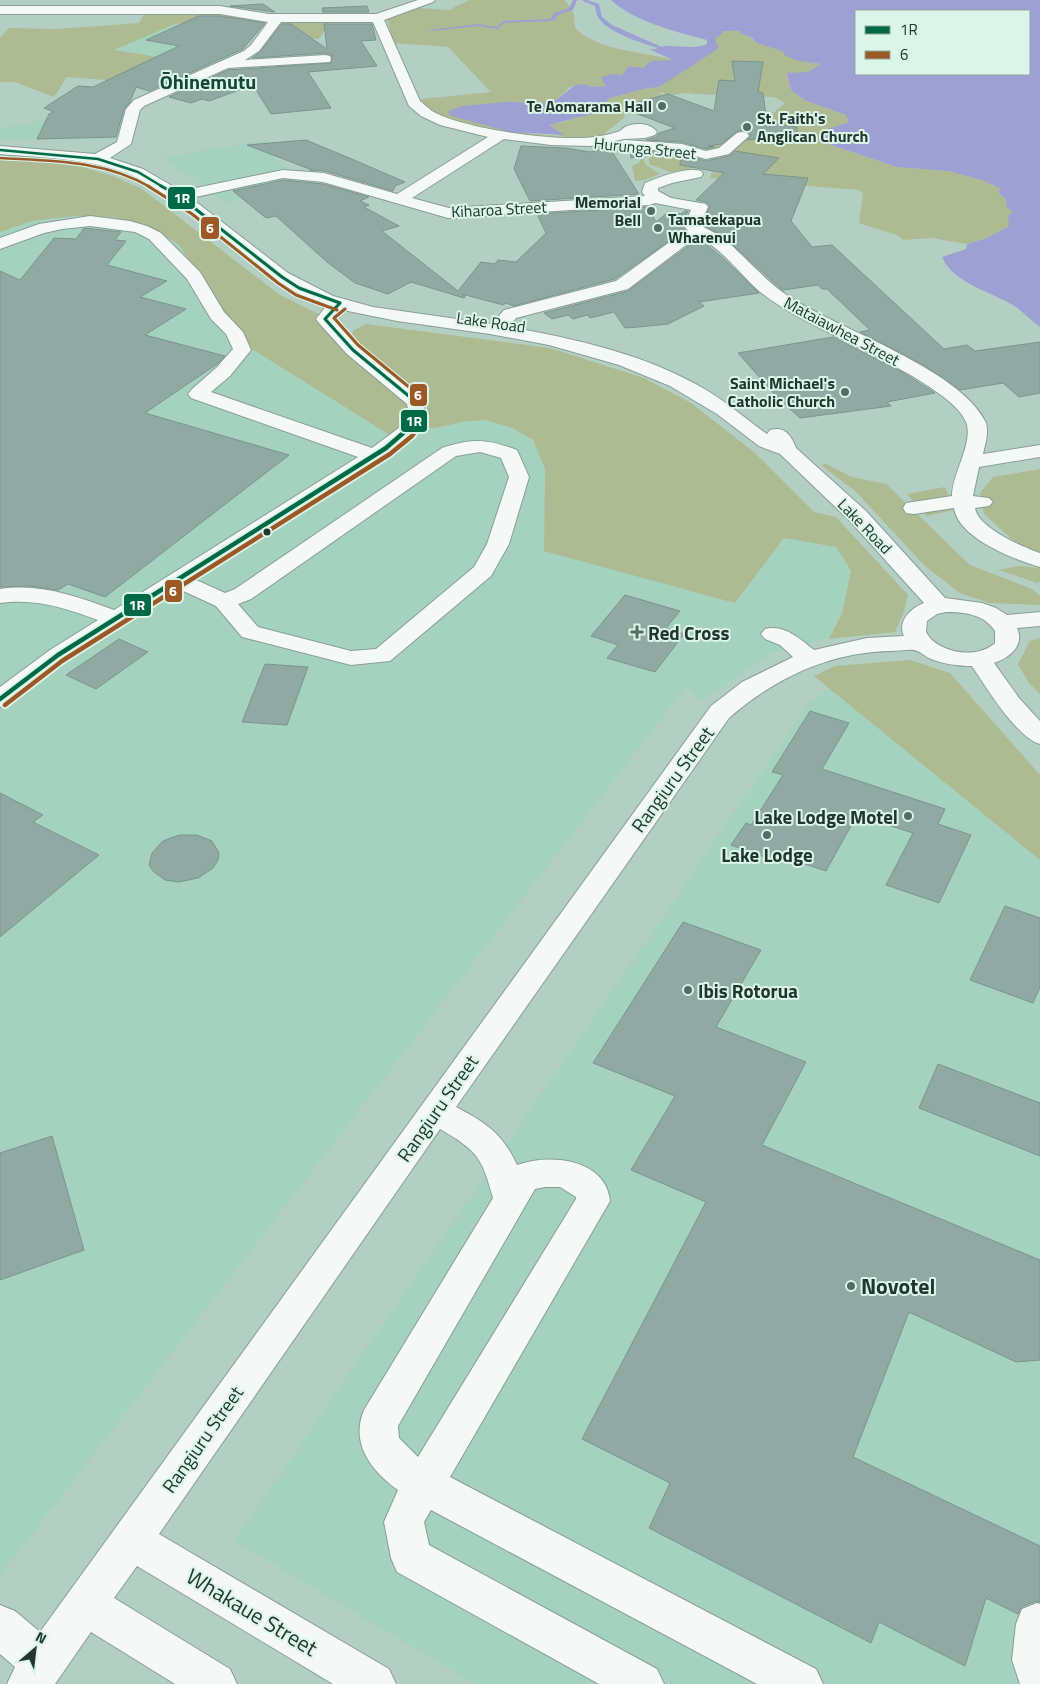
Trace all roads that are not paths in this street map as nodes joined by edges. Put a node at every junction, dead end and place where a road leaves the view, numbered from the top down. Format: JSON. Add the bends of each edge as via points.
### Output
{"nodes":[{"id":1,"x":429,"y":0,"type":"edge"},
{"id":2,"x":0,"y":10,"type":"edge"},
{"id":3,"x":22,"y":10,"type":"junction"},
{"id":4,"x":269,"y":18,"type":"junction"},
{"id":5,"x":377,"y":18,"type":"junction"},
{"id":6,"x":11,"y":21,"type":"dead end"},
{"id":7,"x":325,"y":59,"type":"dead end"},
{"id":8,"x":225,"y":64,"type":"junction"},
{"id":9,"x":627,"y":134,"type":"dead end"},
{"id":10,"x":501,"y":135,"type":"junction"},
{"id":11,"x":746,"y":138,"type":"dead end"},
{"id":12,"x":584,"y":142,"type":"junction"},
{"id":13,"x":0,"y":146,"type":"edge"},
{"id":14,"x":94,"y":149,"type":"junction"},
{"id":15,"x":0,"y":150,"type":"edge"},
{"id":16,"x":706,"y":155,"type":"junction"},
{"id":17,"x":179,"y":196,"type":"junction"},
{"id":18,"x":400,"y":199,"type":"junction"},
{"id":19,"x":649,"y":200,"type":"dead end"},
{"id":20,"x":700,"y":233,"type":"junction"},
{"id":21,"x":0,"y":244,"type":"edge"},
{"id":22,"x":340,"y":303,"type":"junction"},
{"id":23,"x":498,"y":326,"type":"junction"},
{"id":24,"x":384,"y":348,"type":"dead end"},
{"id":25,"x":356,"y":353,"type":"junction"},
{"id":26,"x":1040,"y":451,"type":"edge"},
{"id":27,"x":373,"y":456,"type":"junction"},
{"id":28,"x":970,"y":462,"type":"junction"},
{"id":29,"x":973,"y":502,"type":"junction"},
{"id":30,"x":914,"y":508,"type":"dead end"},
{"id":31,"x":1040,"y":560,"type":"edge"},
{"id":32,"x":179,"y":580,"type":"junction"},
{"id":33,"x":0,"y":596,"type":"edge"},
{"id":34,"x":224,"y":602,"type":"junction"},
{"id":35,"x":939,"y":606,"type":"junction"},
{"id":36,"x":125,"y":613,"type":"junction"},
{"id":37,"x":1040,"y":619,"type":"edge"},
{"id":38,"x":1002,"y":623,"type":"junction"},
{"id":39,"x":773,"y":634,"type":"dead end"},
{"id":40,"x":921,"y":642,"type":"junction"},
{"id":41,"x":810,"y":659,"type":"junction"},
{"id":42,"x":979,"y":659,"type":"junction"},
{"id":43,"x":0,"y":698,"type":"edge"},
{"id":44,"x":1040,"y":736,"type":"edge"},
{"id":45,"x":435,"y":1111,"type":"junction"},
{"id":46,"x":511,"y":1200,"type":"junction"},
{"id":47,"x":425,"y":1483,"type":"junction"},
{"id":48,"x":131,"y":1540,"type":"junction"},
{"id":49,"x":86,"y":1605,"type":"junction"},
{"id":50,"x":1037,"y":1624,"type":"dead end"},
{"id":51,"x":0,"y":1626,"type":"edge"},
{"id":52,"x":36,"y":1673,"type":"edge"},
{"id":53,"x":1040,"y":1679,"type":"edge"},
{"id":54,"x":215,"y":1684,"type":"edge"},
{"id":55,"x":374,"y":1684,"type":"edge"},
{"id":56,"x":642,"y":1684,"type":"edge"},
{"id":57,"x":801,"y":1684,"type":"edge"}],
"edges":[{"from":1,"to":5,"type":"street"},
{"from":2,"to":3,"type":"street"},
{"from":3,"to":4,"type":"street","via":[[220,10]]},
{"from":3,"to":6,"type":"street"},
{"from":4,"to":5,"type":"street"},
{"from":4,"to":8,"type":"street","via":[[274,22],[252,51]]},
{"from":5,"to":10,"type":"street","via":[[417,108],[436,119]]},
{"from":7,"to":8,"type":"street"},
{"from":8,"to":14,"type":"street","via":[[138,103],[132,109],[124,144]]},
{"from":9,"to":12,"type":"street"},
{"from":10,"to":12,"type":"street"},
{"from":10,"to":18,"type":"street"},
{"from":11,"to":16,"type":"street","name":"Hurunga Street","via":[[727,141],[718,153]]},
{"from":12,"to":16,"type":"street","name":"Hurunga Street","via":[[682,148]]},
{"from":13,"to":14,"type":"street","via":[[8,142]]},
{"from":13,"to":14,"type":"street","name":"Lake Road","via":[[89,154]]},
{"from":14,"to":15,"type":"street","name":"Lake Road"},
{"from":14,"to":17,"type":"street","name":"Lake Road"},
{"from":16,"to":20,"type":"street","name":"Hurunga Street","via":[[708,161],[696,174],[650,186],[651,194],[664,200],[700,207],[692,226]]},
{"from":17,"to":18,"type":"street","name":"Kiharoa Street","via":[[295,174],[324,178]]},
{"from":17,"to":22,"type":"street","name":"Lake Road","via":[[299,288]]},
{"from":18,"to":19,"type":"street","name":"Kiharoa Street","via":[[457,214]]},
{"from":20,"to":23,"type":"street","via":[[688,236],[622,285],[510,314]]},
{"from":20,"to":28,"type":"street","name":"Mataiawhea Street","via":[[715,239],[782,300],[924,376],[957,399],[976,423],[977,434]]},
{"from":21,"to":27,"type":"street","via":[[39,229],[90,221],[130,226],[155,236],[194,276],[217,315],[234,332],[242,350],[198,394]]},
{"from":22,"to":23,"type":"street","name":"Lake Road","via":[[388,316]]},
{"from":22,"to":25,"type":"street","via":[[326,319]]},
{"from":23,"to":35,"type":"street","name":"Lake Road","via":[[634,358],[703,396],[767,442],[787,450],[858,516]]},
{"from":24,"to":25,"type":"street"},
{"from":25,"to":27,"type":"street","via":[[416,402],[419,414],[407,431]]},
{"from":26,"to":28,"type":"street"},
{"from":27,"to":32,"type":"street"},
{"from":28,"to":29,"type":"street","name":"Mataiawhea Street","via":[[963,490]]},
{"from":29,"to":30,"type":"street"},
{"from":29,"to":31,"type":"street","via":[[966,514],[969,519],[1007,548]]},
{"from":32,"to":34,"type":"street"},
{"from":32,"to":36,"type":"street"},
{"from":33,"to":36,"type":"street","via":[[16,592],[45,594]]},
{"from":34,"to":34,"type":"street","via":[[243,594],[449,452],[471,444],[510,454],[519,478],[498,544],[483,571],[382,656],[351,658],[250,632]]},
{"from":35,"to":38,"type":"street","via":[[952,604],[974,608]]},
{"from":35,"to":40,"type":"street","via":[[919,614],[914,620],[912,627]]},
{"from":36,"to":43,"type":"street","via":[[58,655]]},
{"from":37,"to":38,"type":"street"},
{"from":38,"to":42,"type":"street","via":[[1008,632],[1008,642],[1003,650]]},
{"from":39,"to":41,"type":"street","via":[[788,640]]},
{"from":40,"to":41,"type":"street","name":"Rangiuru Street","via":[[861,646]]},
{"from":40,"to":42,"type":"street","via":[[947,656]]},
{"from":41,"to":45,"type":"street","name":"Rangiuru Street","via":[[764,679],[720,712]]},
{"from":42,"to":44,"type":"street"},
{"from":45,"to":46,"type":"street","via":[[465,1128],[499,1160]]},
{"from":45,"to":48,"type":"street","name":"Rangiuru Street"},
{"from":46,"to":47,"type":"street","via":[[378,1423],[381,1446],[396,1463]]},
{"from":46,"to":47,"type":"street","via":[[525,1176],[552,1172],[575,1177],[592,1190],[593,1201]]},
{"from":47,"to":56,"type":"street","via":[[404,1522],[411,1558]]},
{"from":47,"to":57,"type":"street"},
{"from":48,"to":49,"type":"street","name":"Rangiuru Street"},
{"from":48,"to":55,"type":"street","name":"Whakaue Street"},
{"from":49,"to":52,"type":"street","name":"Rangiuru Street"},
{"from":49,"to":54,"type":"street"},
{"from":50,"to":53,"type":"street","via":[[1032,1660]]},
{"from":51,"to":52,"type":"street"}]}
